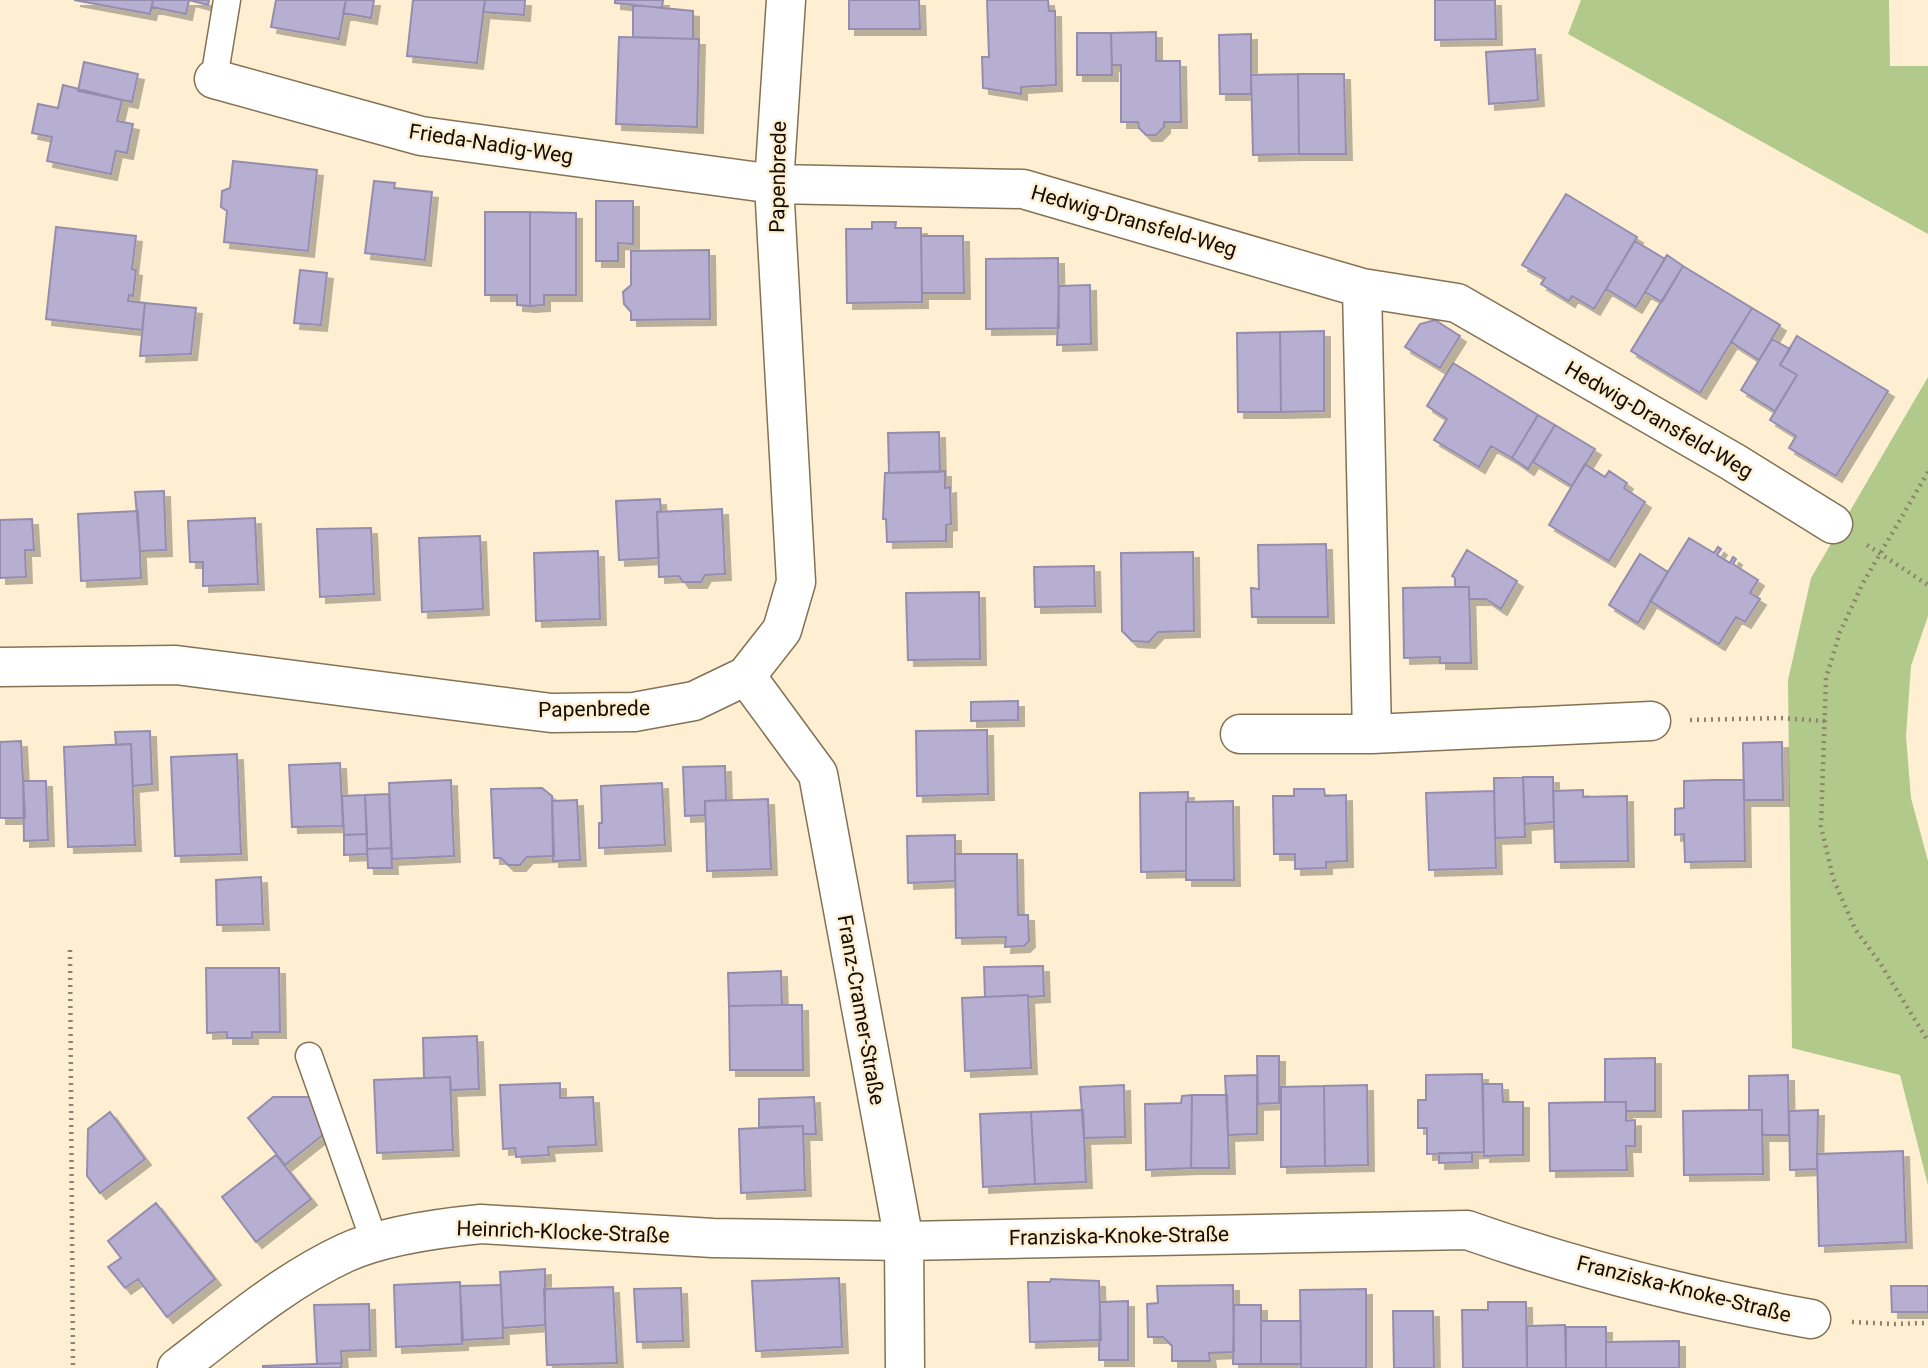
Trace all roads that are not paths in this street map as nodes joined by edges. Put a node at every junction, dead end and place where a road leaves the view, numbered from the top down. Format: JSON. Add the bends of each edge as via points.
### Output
{"nodes":[{"id":1,"x":227,"y":0,"type":"edge"},
{"id":2,"x":786,"y":0,"type":"edge"},
{"id":3,"x":214,"y":79,"type":"joint"},
{"id":4,"x":774,"y":184,"type":"junction"},
{"id":5,"x":1362,"y":288,"type":"junction"},
{"id":6,"x":1833,"y":524,"type":"road end"},
{"id":7,"x":0,"y":667,"type":"edge"},
{"id":8,"x":746,"y":676,"type":"junction"},
{"id":9,"x":1651,"y":721,"type":"road end"},
{"id":10,"x":1240,"y":734,"type":"dead end"},
{"id":11,"x":1372,"y":734,"type":"junction"},
{"id":12,"x":309,"y":1056,"type":"dead end"},
{"id":13,"x":904,"y":1241,"type":"junction"},
{"id":14,"x":375,"y":1244,"type":"junction"},
{"id":15,"x":1811,"y":1319,"type":"road end"},
{"id":16,"x":177,"y":1368,"type":"edge"},
{"id":17,"x":905,"y":1368,"type":"edge"}],
"edges":[{"from":1,"to":3,"type":"lane"},
{"from":2,"to":4,"type":"street","name":"Papenbrede"},
{"from":3,"to":4,"type":"street","name":"Frieda-Nadig-Weg","via":[[421,136]]},
{"from":4,"to":5,"type":"street","name":"Hedwig-Dransfeld-Weg","via":[[1023,188]]},
{"from":4,"to":8,"type":"street","name":"Papenbrede","via":[[796,582],[782,630]]},
{"from":5,"to":6,"type":"street","name":"Hedwig-Dransfeld-Weg","via":[[1457,303],[1733,461]]},
{"from":5,"to":11,"type":"street"},
{"from":7,"to":8,"type":"street","name":"Papenbrede","via":[[176,665],[551,713],[634,712],[694,701]]},
{"from":8,"to":13,"type":"street","name":"Franz-Cramer-Straße","via":[[818,774]]},
{"from":9,"to":11,"type":"street"},
{"from":10,"to":11,"type":"street"},
{"from":12,"to":14,"type":"lane"},
{"from":13,"to":14,"type":"street","name":"Heinrich-Klocke-Straße","via":[[713,1238],[481,1224]]},
{"from":13,"to":15,"type":"street","name":"Franziska-Knoke-Straße","via":[[1468,1230],[1525,1250],[1739,1306]]},
{"from":13,"to":17,"type":"street","name":"Franz-Cramer-Straße"},
{"from":14,"to":16,"type":"street","name":"Heinrich-Klocke-Straße","via":[[346,1253],[285,1287]]}]}
